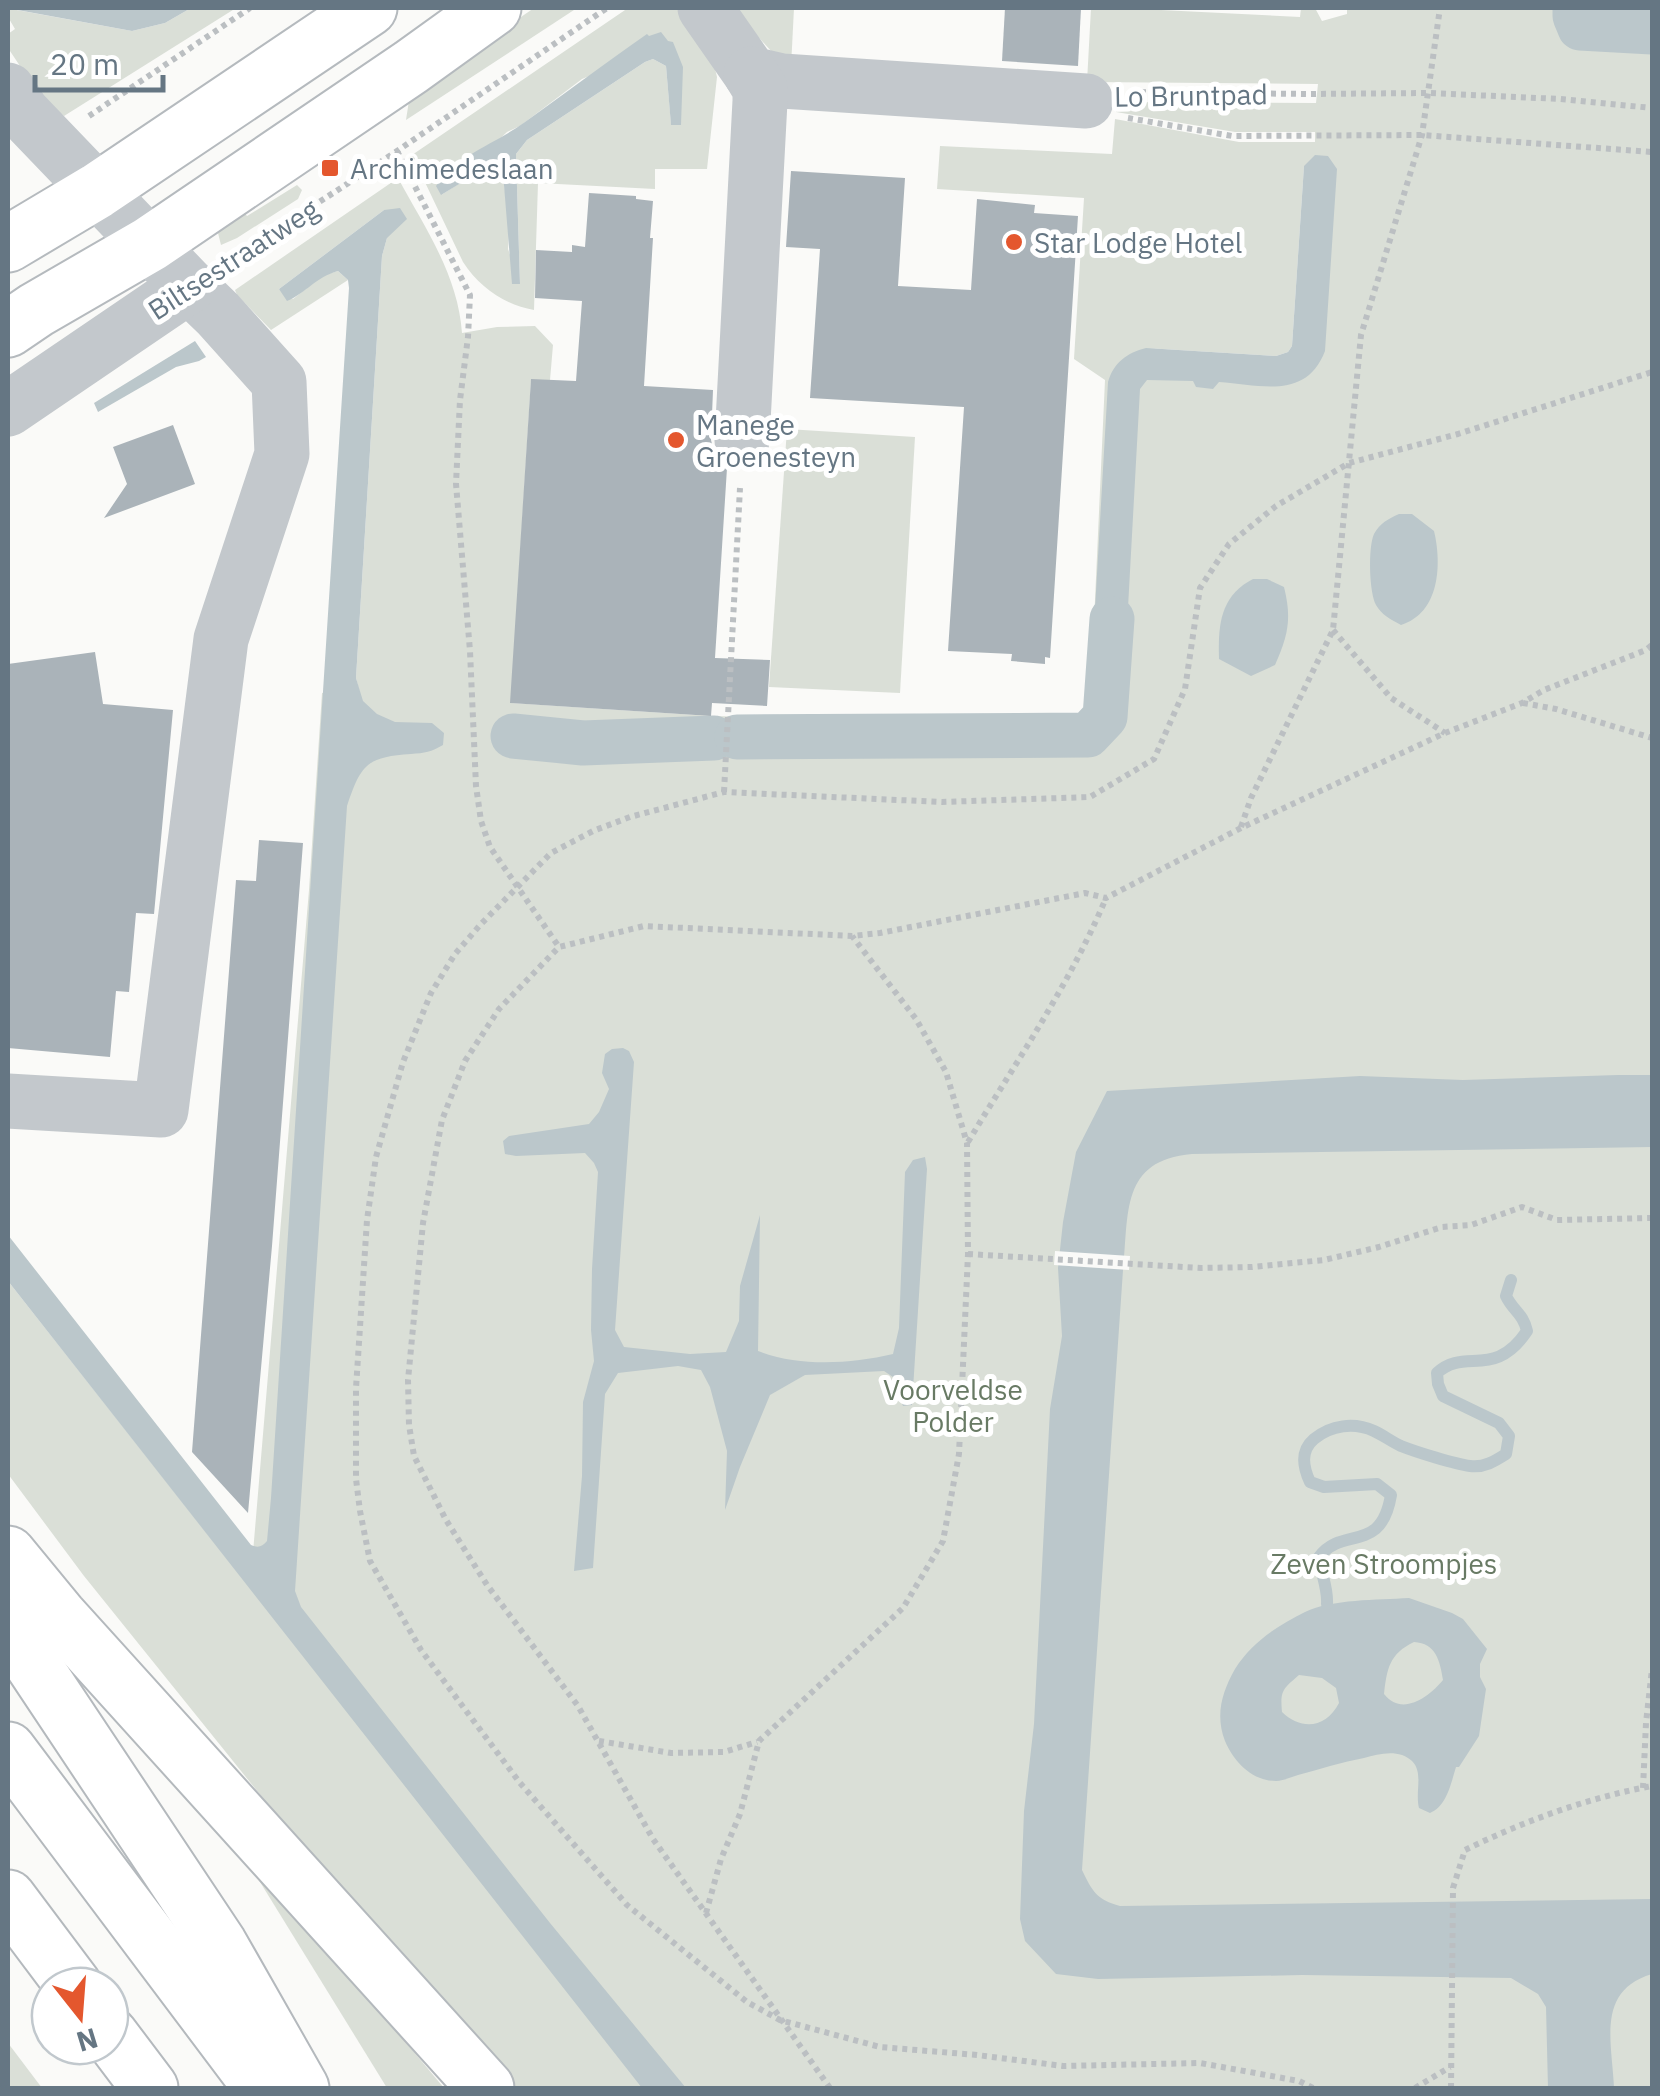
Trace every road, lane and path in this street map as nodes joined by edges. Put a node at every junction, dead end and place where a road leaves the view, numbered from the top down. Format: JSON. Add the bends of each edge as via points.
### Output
{"nodes":[{"id":1,"x":250,"y":8,"type":"edge"},
{"id":2,"x":369,"y":8,"type":"edge"},
{"id":3,"x":493,"y":8,"type":"edge"},
{"id":4,"x":607,"y":8,"type":"edge"},
{"id":5,"x":705,"y":8,"type":"edge"},
{"id":6,"x":1440,"y":8,"type":"edge"},
{"id":7,"x":751,"y":74,"type":"junction"},
{"id":8,"x":8,"y":90,"type":"edge"},
{"id":9,"x":1429,"y":93,"type":"junction"},
{"id":10,"x":1086,"y":101,"type":"junction"},
{"id":11,"x":1652,"y":108,"type":"edge"},
{"id":12,"x":1422,"y":135,"type":"junction"},
{"id":13,"x":50,"y":141,"type":"junction"},
{"id":14,"x":398,"y":152,"type":"junction"},
{"id":15,"x":1652,"y":152,"type":"edge"},
{"id":16,"x":97,"y":191,"type":"junction"},
{"id":17,"x":8,"y":244,"type":"edge"},
{"id":18,"x":150,"y":244,"type":"junction"},
{"id":19,"x":189,"y":286,"type":"junction"},
{"id":20,"x":8,"y":330,"type":"edge"},
{"id":21,"x":1652,"y":372,"type":"edge"},
{"id":22,"x":8,"y":409,"type":"edge"},
{"id":23,"x":742,"y":441,"type":"joint"},
{"id":24,"x":1348,"y":464,"type":"junction"},
{"id":25,"x":1334,"y":630,"type":"junction"},
{"id":26,"x":1652,"y":646,"type":"edge"},
{"id":27,"x":1522,"y":703,"type":"junction"},
{"id":28,"x":1445,"y":733,"type":"junction"},
{"id":29,"x":1652,"y":738,"type":"edge"},
{"id":30,"x":724,"y":792,"type":"junction"},
{"id":31,"x":1241,"y":828,"type":"junction"},
{"id":32,"x":515,"y":887,"type":"junction"},
{"id":33,"x":1106,"y":898,"type":"junction"},
{"id":34,"x":852,"y":936,"type":"junction"},
{"id":35,"x":559,"y":947,"type":"junction"},
{"id":36,"x":8,"y":1101,"type":"edge"},
{"id":37,"x":968,"y":1143,"type":"junction"},
{"id":38,"x":1652,"y":1218,"type":"edge"},
{"id":39,"x":968,"y":1254,"type":"junction"},
{"id":40,"x":8,"y":1554,"type":"edge"},
{"id":41,"x":8,"y":1627,"type":"edge"},
{"id":42,"x":1652,"y":1670,"type":"edge"},
{"id":43,"x":599,"y":1741,"type":"junction"},
{"id":44,"x":758,"y":1742,"type":"junction"},
{"id":45,"x":8,"y":1750,"type":"edge"},
{"id":46,"x":1652,"y":1786,"type":"edge"},
{"id":47,"x":1643,"y":1788,"type":"junction"},
{"id":48,"x":8,"y":1898,"type":"edge"},
{"id":49,"x":705,"y":1915,"type":"junction"},
{"id":50,"x":8,"y":1938,"type":"edge"},
{"id":51,"x":34,"y":1966,"type":"edge"},
{"id":52,"x":59,"y":1966,"type":"edge"},
{"id":53,"x":780,"y":2020,"type":"junction"},
{"id":54,"x":130,"y":2063,"type":"edge"},
{"id":55,"x":126,"y":2066,"type":"edge"},
{"id":56,"x":1451,"y":2066,"type":"junction"},
{"id":57,"x":148,"y":2088,"type":"edge"},
{"id":58,"x":262,"y":2088,"type":"edge"},
{"id":59,"x":300,"y":2088,"type":"edge"},
{"id":60,"x":486,"y":2088,"type":"edge"},
{"id":61,"x":830,"y":2088,"type":"edge"},
{"id":62,"x":1313,"y":2088,"type":"edge"},
{"id":63,"x":1414,"y":2088,"type":"edge"},
{"id":64,"x":1450,"y":2088,"type":"edge"}],
"edges":[{"from":1,"to":13,"type":"path"},
{"from":2,"to":16,"type":"main road"},
{"from":3,"to":18,"type":"main road","name":"Biltsestraatweg"},
{"from":4,"to":14,"type":"path","name":"Biltsestraatweg"},
{"from":5,"to":7,"type":"street"},
{"from":6,"to":9,"type":"path"},
{"from":7,"to":10,"type":"street","name":"Lo Bruntpad","via":[[835,86]]},
{"from":7,"to":23,"type":"street","via":[[760,101]]},
{"from":8,"to":13,"type":"street"},
{"from":9,"to":10,"type":"path","name":"Lo Bruntpad","via":[[1117,91]]},
{"from":9,"to":11,"type":"path","name":"Lo Bruntpad"},
{"from":9,"to":12,"type":"path"},
{"from":10,"to":12,"type":"path","via":[[1117,116],[1232,136]]},
{"from":12,"to":15,"type":"path"},
{"from":12,"to":24,"type":"path","via":[[1361,335]]},
{"from":13,"to":16,"type":"street"},
{"from":14,"to":19,"type":"path","name":"Biltsestraatweg"},
{"from":14,"to":32,"type":"path","via":[[470,295],[456,484],[476,786],[490,848]]},
{"from":16,"to":17,"type":"main road"},
{"from":16,"to":18,"type":"street"},
{"from":18,"to":19,"type":"street"},
{"from":18,"to":20,"type":"main road","name":"Biltsestraatweg"},
{"from":19,"to":22,"type":"street","name":"Biltsestraatweg"},
{"from":19,"to":36,"type":"street","via":[[278,382],[282,454],[222,639],[161,1110]]},
{"from":21,"to":24,"type":"path"},
{"from":23,"to":30,"type":"path"},
{"from":24,"to":25,"type":"path"},
{"from":24,"to":30,"type":"path","via":[[1276,506],[1229,544],[1200,588],[1185,689],[1154,758],[1090,797],[942,802]]},
{"from":25,"to":28,"type":"path","via":[[1390,698]]},
{"from":25,"to":31,"type":"path"},
{"from":26,"to":27,"type":"path"},
{"from":27,"to":28,"type":"path"},
{"from":27,"to":29,"type":"path"},
{"from":28,"to":31,"type":"path"},
{"from":30,"to":32,"type":"path","via":[[593,831],[551,852]]},
{"from":31,"to":33,"type":"path"},
{"from":32,"to":35,"type":"path"},
{"from":32,"to":53,"type":"path","via":[[455,954],[432,994],[403,1062],[376,1157],[356,1388],[356,1478],[370,1561],[421,1650],[520,1783],[626,1905],[747,2002]]},
{"from":33,"to":34,"type":"path","via":[[1086,894]]},
{"from":33,"to":37,"type":"path","via":[[1053,1003]]},
{"from":34,"to":35,"type":"path","via":[[644,926]]},
{"from":34,"to":37,"type":"path","via":[[916,1018],[946,1072]]},
{"from":35,"to":43,"type":"path","via":[[499,1009],[465,1061],[442,1120],[423,1222],[409,1425],[414,1456],[446,1520]]},
{"from":37,"to":39,"type":"path"},
{"from":38,"to":39,"type":"path","via":[[1557,1220],[1522,1208],[1324,1260],[1252,1267]]},
{"from":39,"to":44,"type":"path","via":[[959,1454],[943,1541],[903,1608]]},
{"from":40,"to":60,"type":"main road"},
{"from":41,"to":59,"type":"main road","via":[[218,1944]]},
{"from":42,"to":47,"type":"path"},
{"from":43,"to":44,"type":"path","via":[[671,1753],[724,1752]]},
{"from":43,"to":49,"type":"path","via":[[652,1839]]},
{"from":44,"to":49,"type":"path"},
{"from":45,"to":58,"type":"main road"},
{"from":46,"to":47,"type":"path"},
{"from":47,"to":56,"type":"path","via":[[1560,1810],[1465,1850],[1452,1888]]},
{"from":48,"to":52,"type":"main road"},
{"from":49,"to":53,"type":"path"},
{"from":50,"to":51,"type":"main road"},
{"from":53,"to":61,"type":"path"},
{"from":53,"to":62,"type":"path","via":[[880,2047],[1063,2066],[1200,2063]]},
{"from":54,"to":57,"type":"main road"},
{"from":55,"to":57,"type":"main road"},
{"from":56,"to":63,"type":"path"},
{"from":56,"to":64,"type":"path"}]}
